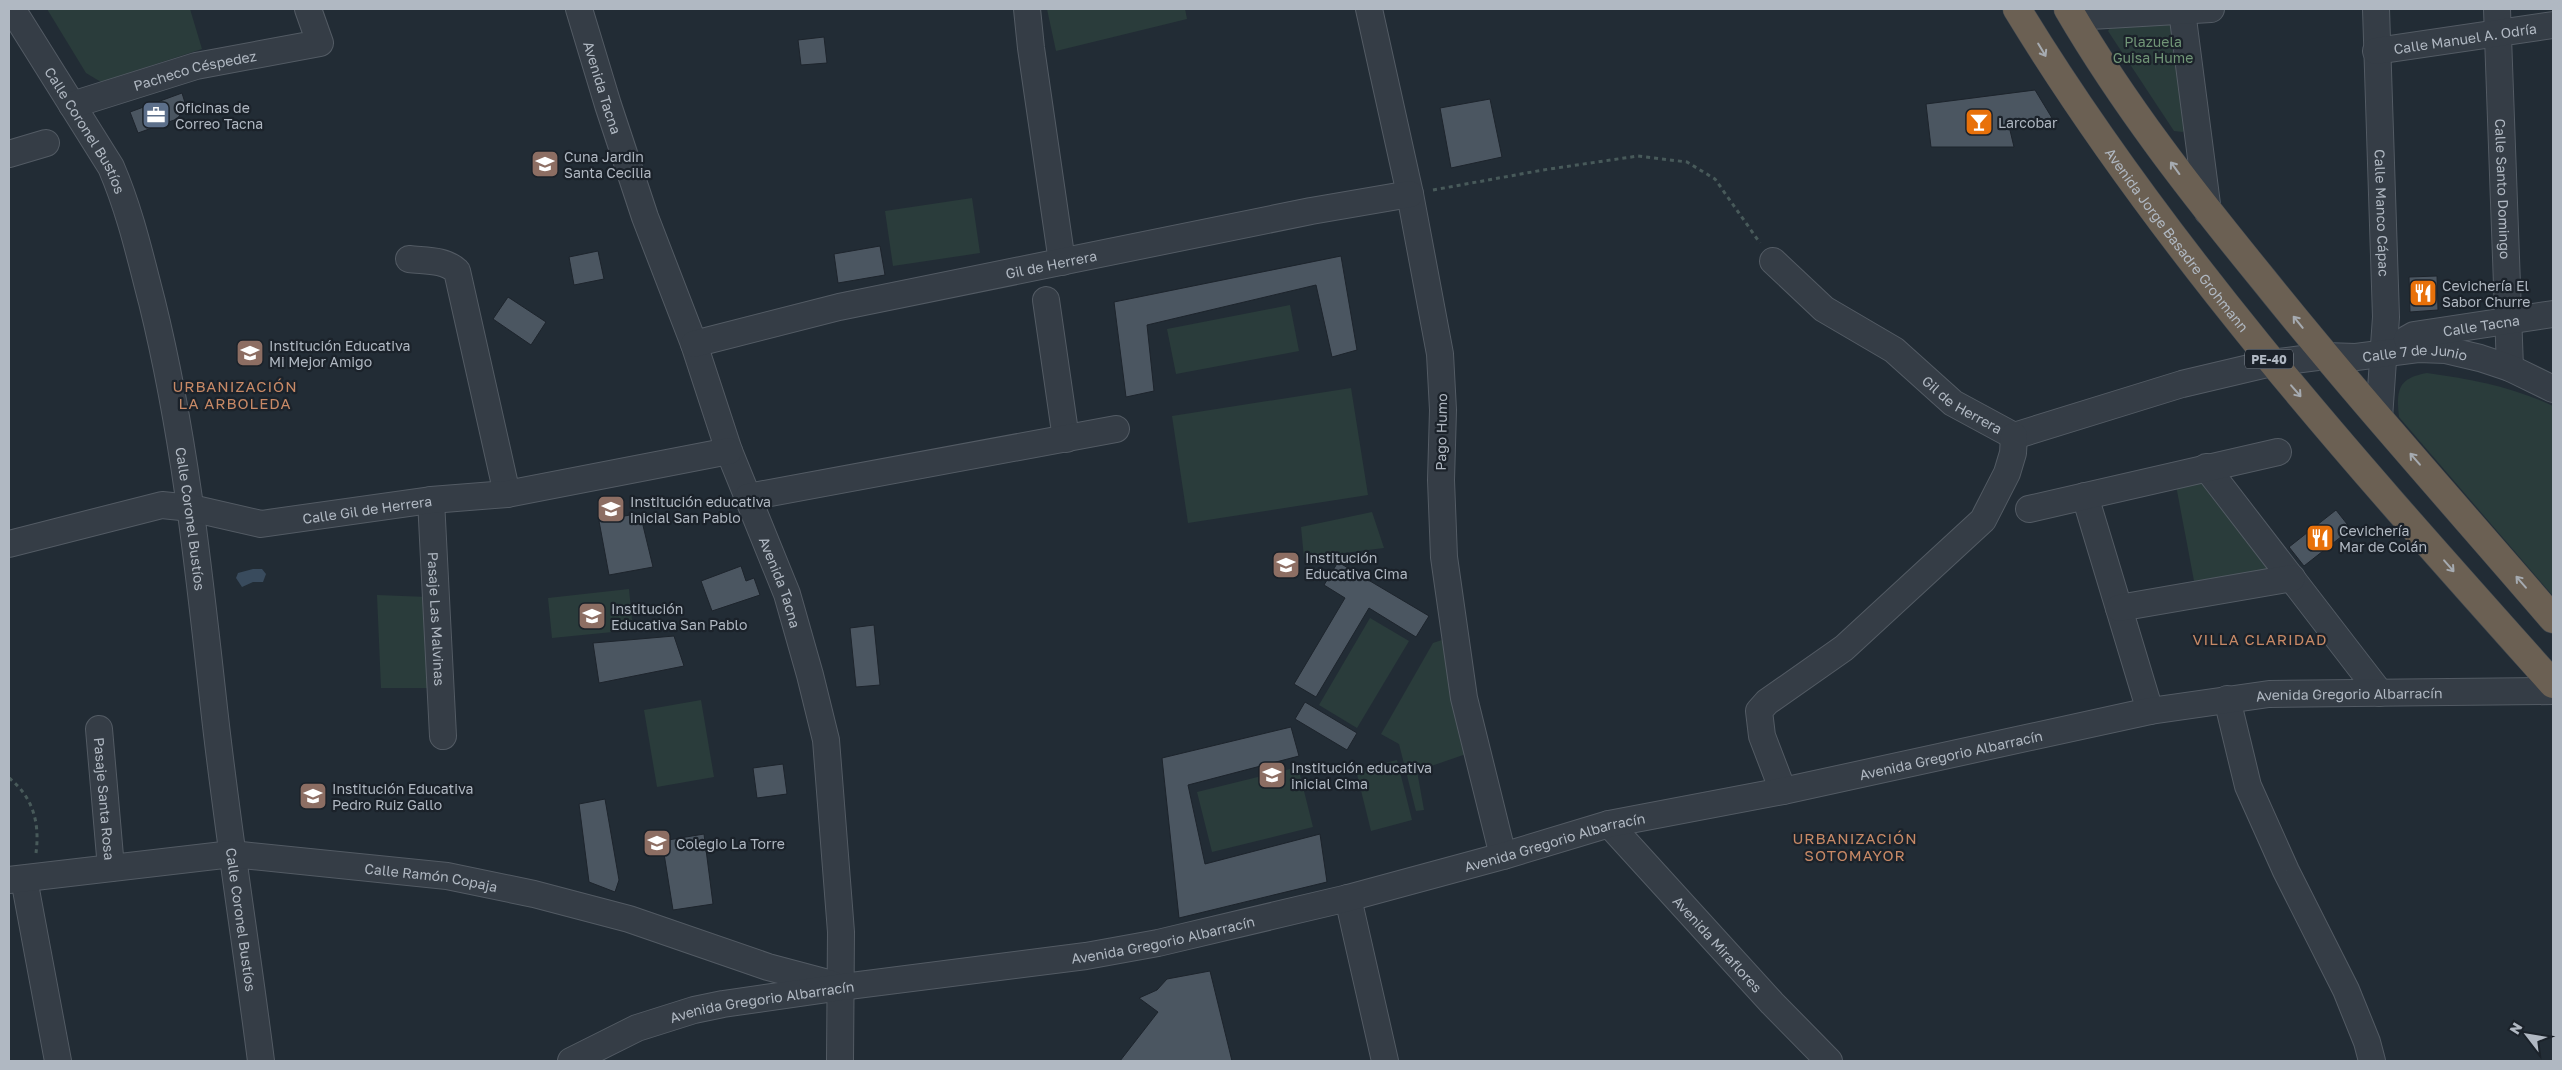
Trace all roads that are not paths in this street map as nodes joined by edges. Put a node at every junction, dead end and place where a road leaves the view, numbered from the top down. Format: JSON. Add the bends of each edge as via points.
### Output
{"nodes":[{"id":1,"x":12,"y":9,"type":"edge"},
{"id":2,"x":308,"y":9,"type":"edge"},
{"id":3,"x":579,"y":9,"type":"edge"},
{"id":4,"x":1027,"y":9,"type":"edge"},
{"id":5,"x":1370,"y":9,"type":"edge"},
{"id":6,"x":2017,"y":9,"type":"edge"},
{"id":7,"x":2211,"y":9,"type":"edge"},
{"id":8,"x":2376,"y":9,"type":"edge"},
{"id":9,"x":2497,"y":9,"type":"edge"},
{"id":10,"x":2182,"y":11,"type":"junction"},
{"id":11,"x":2070,"y":13,"type":"edge"},
{"id":12,"x":2553,"y":24,"type":"edge"},
{"id":13,"x":2499,"y":34,"type":"junction"},
{"id":14,"x":2376,"y":51,"type":"junction"},
{"id":15,"x":72,"y":106,"type":"junction"},
{"id":16,"x":46,"y":143,"type":"dead end"},
{"id":17,"x":9,"y":154,"type":"edge"},
{"id":18,"x":1410,"y":194,"type":"junction"},
{"id":19,"x":2208,"y":212,"type":"junction"},
{"id":20,"x":409,"y":259,"type":"dead end"},
{"id":21,"x":1773,"y":261,"type":"road end"},
{"id":22,"x":1062,"y":262,"type":"junction"},
{"id":23,"x":1046,"y":300,"type":"dead end"},
{"id":24,"x":2553,"y":314,"type":"edge"},
{"id":25,"x":2509,"y":322,"type":"junction"},
{"id":26,"x":694,"y":344,"type":"junction"},
{"id":27,"x":2385,"y":353,"type":"junction"},
{"id":28,"x":2325,"y":356,"type":"junction"},
{"id":29,"x":2271,"y":363,"type":"junction"},
{"id":30,"x":2510,"y":368,"type":"junction"},
{"id":31,"x":2553,"y":389,"type":"edge"},
{"id":32,"x":2379,"y":418,"type":"junction"},
{"id":33,"x":1116,"y":429,"type":"dead end"},
{"id":34,"x":2014,"y":436,"type":"junction"},
{"id":35,"x":1066,"y":439,"type":"junction"},
{"id":36,"x":729,"y":451,"type":"junction"},
{"id":37,"x":2278,"y":452,"type":"dead end"},
{"id":38,"x":2206,"y":468,"type":"junction"},
{"id":39,"x":507,"y":494,"type":"junction"},
{"id":40,"x":2085,"y":496,"type":"junction"},
{"id":41,"x":748,"y":497,"type":"junction"},
{"id":42,"x":431,"y":500,"type":"junction"},
{"id":43,"x":192,"y":508,"type":"junction"},
{"id":44,"x":2028,"y":509,"type":"dead end"},
{"id":45,"x":9,"y":544,"type":"edge"},
{"id":46,"x":2292,"y":578,"type":"junction"},
{"id":47,"x":2119,"y":608,"type":"junction"},
{"id":48,"x":2553,"y":619,"type":"edge"},
{"id":49,"x":2553,"y":684,"type":"edge"},
{"id":50,"x":2553,"y":692,"type":"edge"},
{"id":51,"x":2380,"y":693,"type":"junction"},
{"id":52,"x":2227,"y":699,"type":"junction"},
{"id":53,"x":2150,"y":711,"type":"junction"},
{"id":54,"x":99,"y":729,"type":"dead end"},
{"id":55,"x":443,"y":736,"type":"dead end"},
{"id":56,"x":1783,"y":791,"type":"junction"},
{"id":57,"x":1609,"y":824,"type":"junction"},
{"id":58,"x":232,"y":854,"type":"junction"},
{"id":59,"x":1503,"y":856,"type":"junction"},
{"id":60,"x":111,"y":868,"type":"junction"},
{"id":61,"x":22,"y":879,"type":"edge"},
{"id":62,"x":1348,"y":898,"type":"junction"},
{"id":63,"x":842,"y":987,"type":"junction"},
{"id":64,"x":58,"y":1061,"type":"edge"},
{"id":65,"x":261,"y":1061,"type":"edge"},
{"id":66,"x":570,"y":1061,"type":"edge"},
{"id":67,"x":840,"y":1061,"type":"edge"},
{"id":68,"x":1385,"y":1061,"type":"edge"},
{"id":69,"x":1829,"y":1061,"type":"edge"},
{"id":70,"x":2372,"y":1061,"type":"edge"}],
"edges":[{"from":1,"to":15,"type":"street","name":"Calle Coronel Bustíos"},
{"from":2,"to":15,"type":"street","name":"Pacheco Céspedez","via":[[320,43],[196,66]]},
{"from":3,"to":26,"type":"street","name":"Avenida Tacna","via":[[645,217]]},
{"from":4,"to":22,"type":"street"},
{"from":5,"to":18,"type":"street","name":"Pago Humo"},
{"from":6,"to":29,"type":"highway","name":"Avenida Jorge Basadre Grohmann","number":"PE-40","one_way":true,"via":[[2144,199]]},
{"from":7,"to":10,"type":"street"},
{"from":8,"to":14,"type":"street","name":"Calle Manco Cápac"},
{"from":9,"to":13,"type":"street","name":"Calle Santo Domingo"},
{"from":10,"to":11,"type":"street"},
{"from":10,"to":19,"type":"street"},
{"from":19,"to":11,"type":"highway","one_way":true,"via":[[2121,94]]},
{"from":12,"to":13,"type":"street","name":"Calle Manuel A. Odría"},
{"from":13,"to":14,"type":"street","name":"Calle Manuel A. Odría"},
{"from":13,"to":25,"type":"street","name":"Calle Santo Domingo"},
{"from":14,"to":27,"type":"street","name":"Calle Manco Cápac"},
{"from":15,"to":43,"type":"street","name":"Calle Coronel Bustíos","via":[[110,167],[135,233],[161,339]]},
{"from":16,"to":17,"type":"street"},
{"from":18,"to":22,"type":"street","name":"Gil de Herrera"},
{"from":18,"to":59,"type":"street","name":"Pago Humo","via":[[1440,354],[1444,557],[1464,698]]},
{"from":28,"to":19,"type":"highway","one_way":true},
{"from":20,"to":39,"type":"street","via":[[442,262],[457,270]]},
{"from":21,"to":34,"type":"street","name":"Gil de Herrera","via":[[1824,309],[1894,350],[1953,403]]},
{"from":22,"to":26,"type":"street","name":"Gil de Herrera","via":[[839,307]]},
{"from":23,"to":35,"type":"street"},
{"from":24,"to":25,"type":"street","name":"Calle Tacna"},
{"from":25,"to":27,"type":"street","name":"Calle Tacna","via":[[2414,335]]},
{"from":25,"to":30,"type":"street","name":"Calle Santo Domingo"},
{"from":26,"to":36,"type":"street","name":"Avenida Tacna"},
{"from":27,"to":28,"type":"street","name":"Calle 7 de Junio","via":[[2356,357]]},
{"from":27,"to":30,"type":"street","name":"Calle 7 de Junio","via":[[2446,350]]},
{"from":27,"to":32,"type":"street","name":"Calle Manco Cápac"},
{"from":28,"to":29,"type":"street","name":"Calle 7 de Junio"},
{"from":28,"to":32,"type":"highway"},
{"from":29,"to":34,"type":"street","name":"Gil de Herrera","via":[[2182,384]]},
{"from":29,"to":49,"type":"highway","name":"Avenida Jorge Basadre Grohmann","number":"PE-40","one_way":true},
{"from":30,"to":31,"type":"street","name":"Calle 7 de Junio"},
{"from":48,"to":32,"type":"highway","one_way":true},
{"from":33,"to":35,"type":"street"},
{"from":34,"to":56,"type":"street","via":[[2007,473],[1983,520],[1844,648],[1758,711],[1762,736]]},
{"from":35,"to":41,"type":"street"},
{"from":36,"to":39,"type":"street","name":"Calle Gil de Herrera"},
{"from":36,"to":41,"type":"street","name":"Avenida Tacna"},
{"from":37,"to":38,"type":"street"},
{"from":38,"to":40,"type":"street"},
{"from":38,"to":46,"type":"street"},
{"from":39,"to":42,"type":"street","name":"Calle Gil de Herrera"},
{"from":40,"to":44,"type":"street"},
{"from":40,"to":47,"type":"street"},
{"from":41,"to":63,"type":"street","name":"Avenida Tacna","via":[[787,594],[826,740],[841,932]]},
{"from":42,"to":43,"type":"street","name":"Calle Gil de Herrera","via":[[262,524]]},
{"from":42,"to":55,"type":"street","name":"Pasaje Las Malvinas"},
{"from":43,"to":45,"type":"street","name":"Calle Gil de Herrera","via":[[162,505]]},
{"from":43,"to":58,"type":"street","name":"Calle Coronel Bustíos"},
{"from":46,"to":47,"type":"street"},
{"from":46,"to":51,"type":"street"},
{"from":47,"to":53,"type":"street"},
{"from":50,"to":51,"type":"street","name":"Avenida Gregorio Albarracín"},
{"from":51,"to":52,"type":"street","name":"Avenida Gregorio Albarracín","via":[[2269,694]]},
{"from":52,"to":53,"type":"street","name":"Avenida Gregorio Albarracín"},
{"from":52,"to":70,"type":"street","via":[[2248,786],[2286,871],[2346,990]]},
{"from":53,"to":56,"type":"street","name":"Avenida Gregorio Albarracín"},
{"from":54,"to":60,"type":"street","name":"Pasaje Santa Rosa"},
{"from":56,"to":57,"type":"street","name":"Avenida Gregorio Albarracín"},
{"from":57,"to":59,"type":"street","name":"Avenida Gregorio Albarracín"},
{"from":57,"to":69,"type":"street","name":"Avenida Miraflores"},
{"from":58,"to":60,"type":"street","name":"Calle Ramón Copaja"},
{"from":58,"to":63,"type":"street","name":"Calle Ramón Copaja","via":[[447,876],[534,894],[629,919],[768,967]]},
{"from":58,"to":65,"type":"street","name":"Calle Coronel Bustíos"},
{"from":59,"to":62,"type":"street","name":"Avenida Gregorio Albarracín"},
{"from":60,"to":61,"type":"street","name":"Calle Ramón Copaja"},
{"from":61,"to":64,"type":"street"},
{"from":62,"to":63,"type":"street","name":"Avenida Gregorio Albarracín","via":[[1158,943],[1086,956]]},
{"from":62,"to":68,"type":"street"},
{"from":63,"to":66,"type":"street","name":"Avenida Gregorio Albarracín","via":[[694,1010],[637,1028]]},
{"from":63,"to":67,"type":"street","name":"Avenida Tacna"}]}
